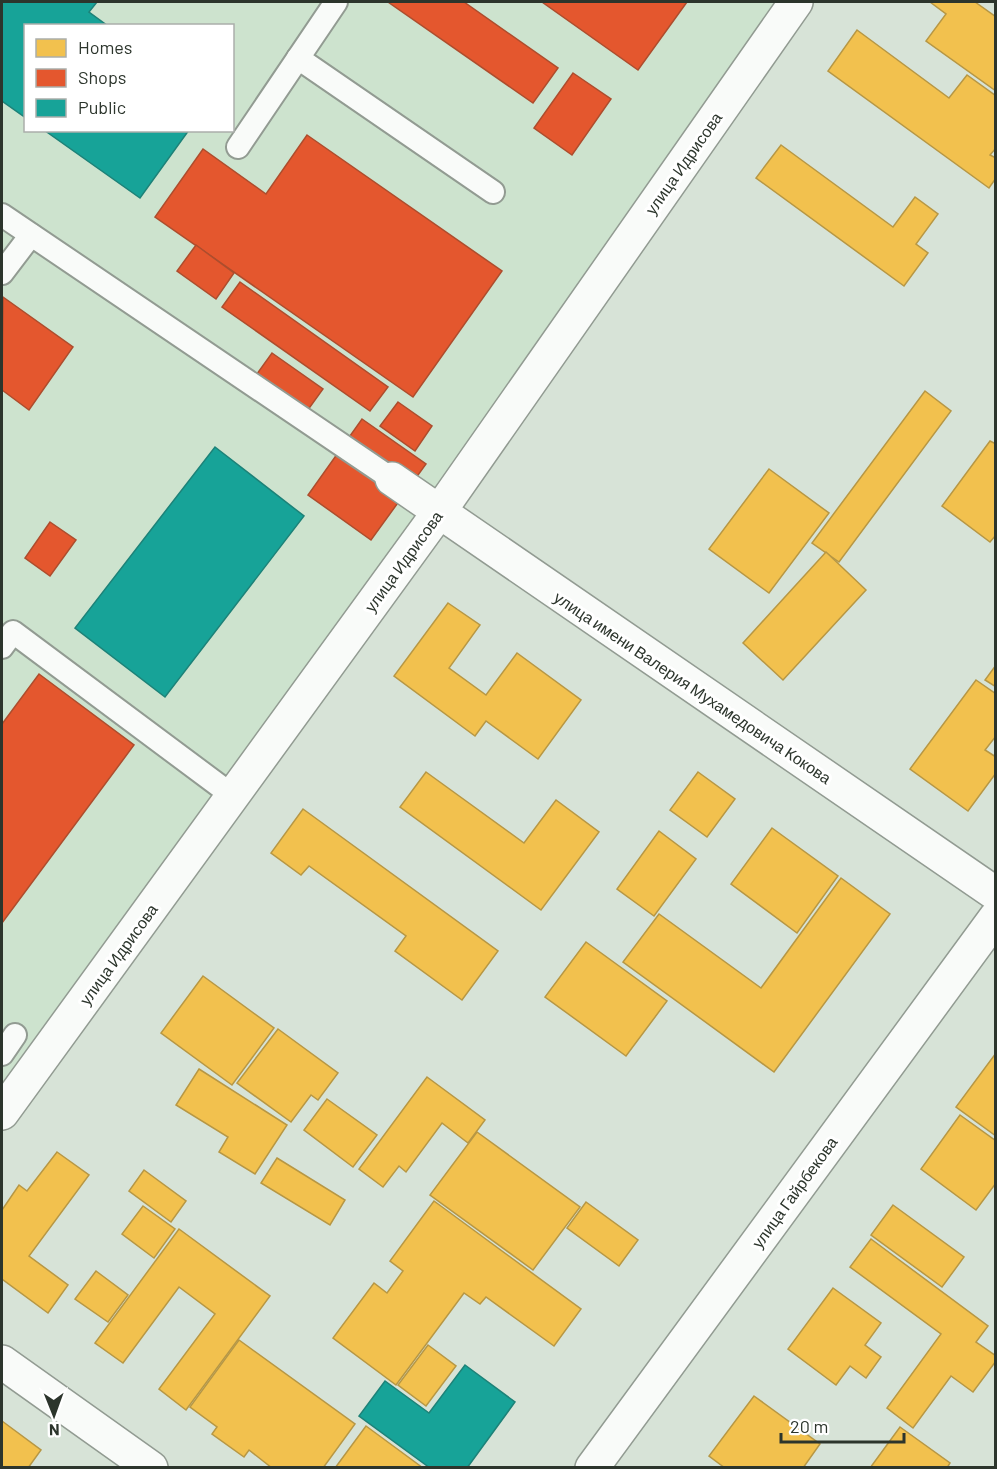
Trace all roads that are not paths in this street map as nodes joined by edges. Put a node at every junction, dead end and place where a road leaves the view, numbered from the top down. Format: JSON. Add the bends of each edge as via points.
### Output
{"nodes":[{"id":1,"x":336,"y":2,"type":"edge"},
{"id":2,"x":796,"y":2,"type":"edge"},
{"id":3,"x":298,"y":58,"type":"junction"},
{"id":4,"x":238,"y":147,"type":"dead end"},
{"id":5,"x":493,"y":192,"type":"dead end"},
{"id":6,"x":2,"y":214,"type":"edge"},
{"id":7,"x":31,"y":235,"type":"junction"},
{"id":8,"x":2,"y":273,"type":"edge"},
{"id":9,"x":392,"y":479,"type":"joint"},
{"id":10,"x":439,"y":512,"type":"junction"},
{"id":11,"x":2,"y":647,"type":"edge"},
{"id":12,"x":233,"y":796,"type":"junction"},
{"id":13,"x":996,"y":894,"type":"edge"},
{"id":14,"x":996,"y":917,"type":"edge"},
{"id":15,"x":15,"y":1035,"type":"dead end"},
{"id":16,"x":2,"y":1054,"type":"edge"},
{"id":17,"x":2,"y":1113,"type":"edge"},
{"id":18,"x":2,"y":1362,"type":"edge"},
{"id":19,"x":151,"y":1467,"type":"edge"},
{"id":20,"x":592,"y":1467,"type":"edge"}],
"edges":[{"from":1,"to":3,"type":"lane"},
{"from":2,"to":10,"type":"street","name":"улица Идрисова"},
{"from":3,"to":4,"type":"lane"},
{"from":3,"to":5,"type":"lane"},
{"from":6,"to":7,"type":"lane"},
{"from":7,"to":8,"type":"lane"},
{"from":7,"to":9,"type":"lane"},
{"from":9,"to":10,"type":"street","name":"улица имени Валерия Мухамедовича Кокова"},
{"from":10,"to":12,"type":"street","name":"улица Идрисова"},
{"from":10,"to":13,"type":"street","name":"улица имени Валерия Мухамедовича Кокова"},
{"from":11,"to":12,"type":"lane","via":[[13,632]]},
{"from":12,"to":17,"type":"street","name":"улица Идрисова"},
{"from":14,"to":20,"type":"street","name":"улица Гайрбекова"},
{"from":15,"to":16,"type":"lane"},
{"from":18,"to":19,"type":"street"}]}
